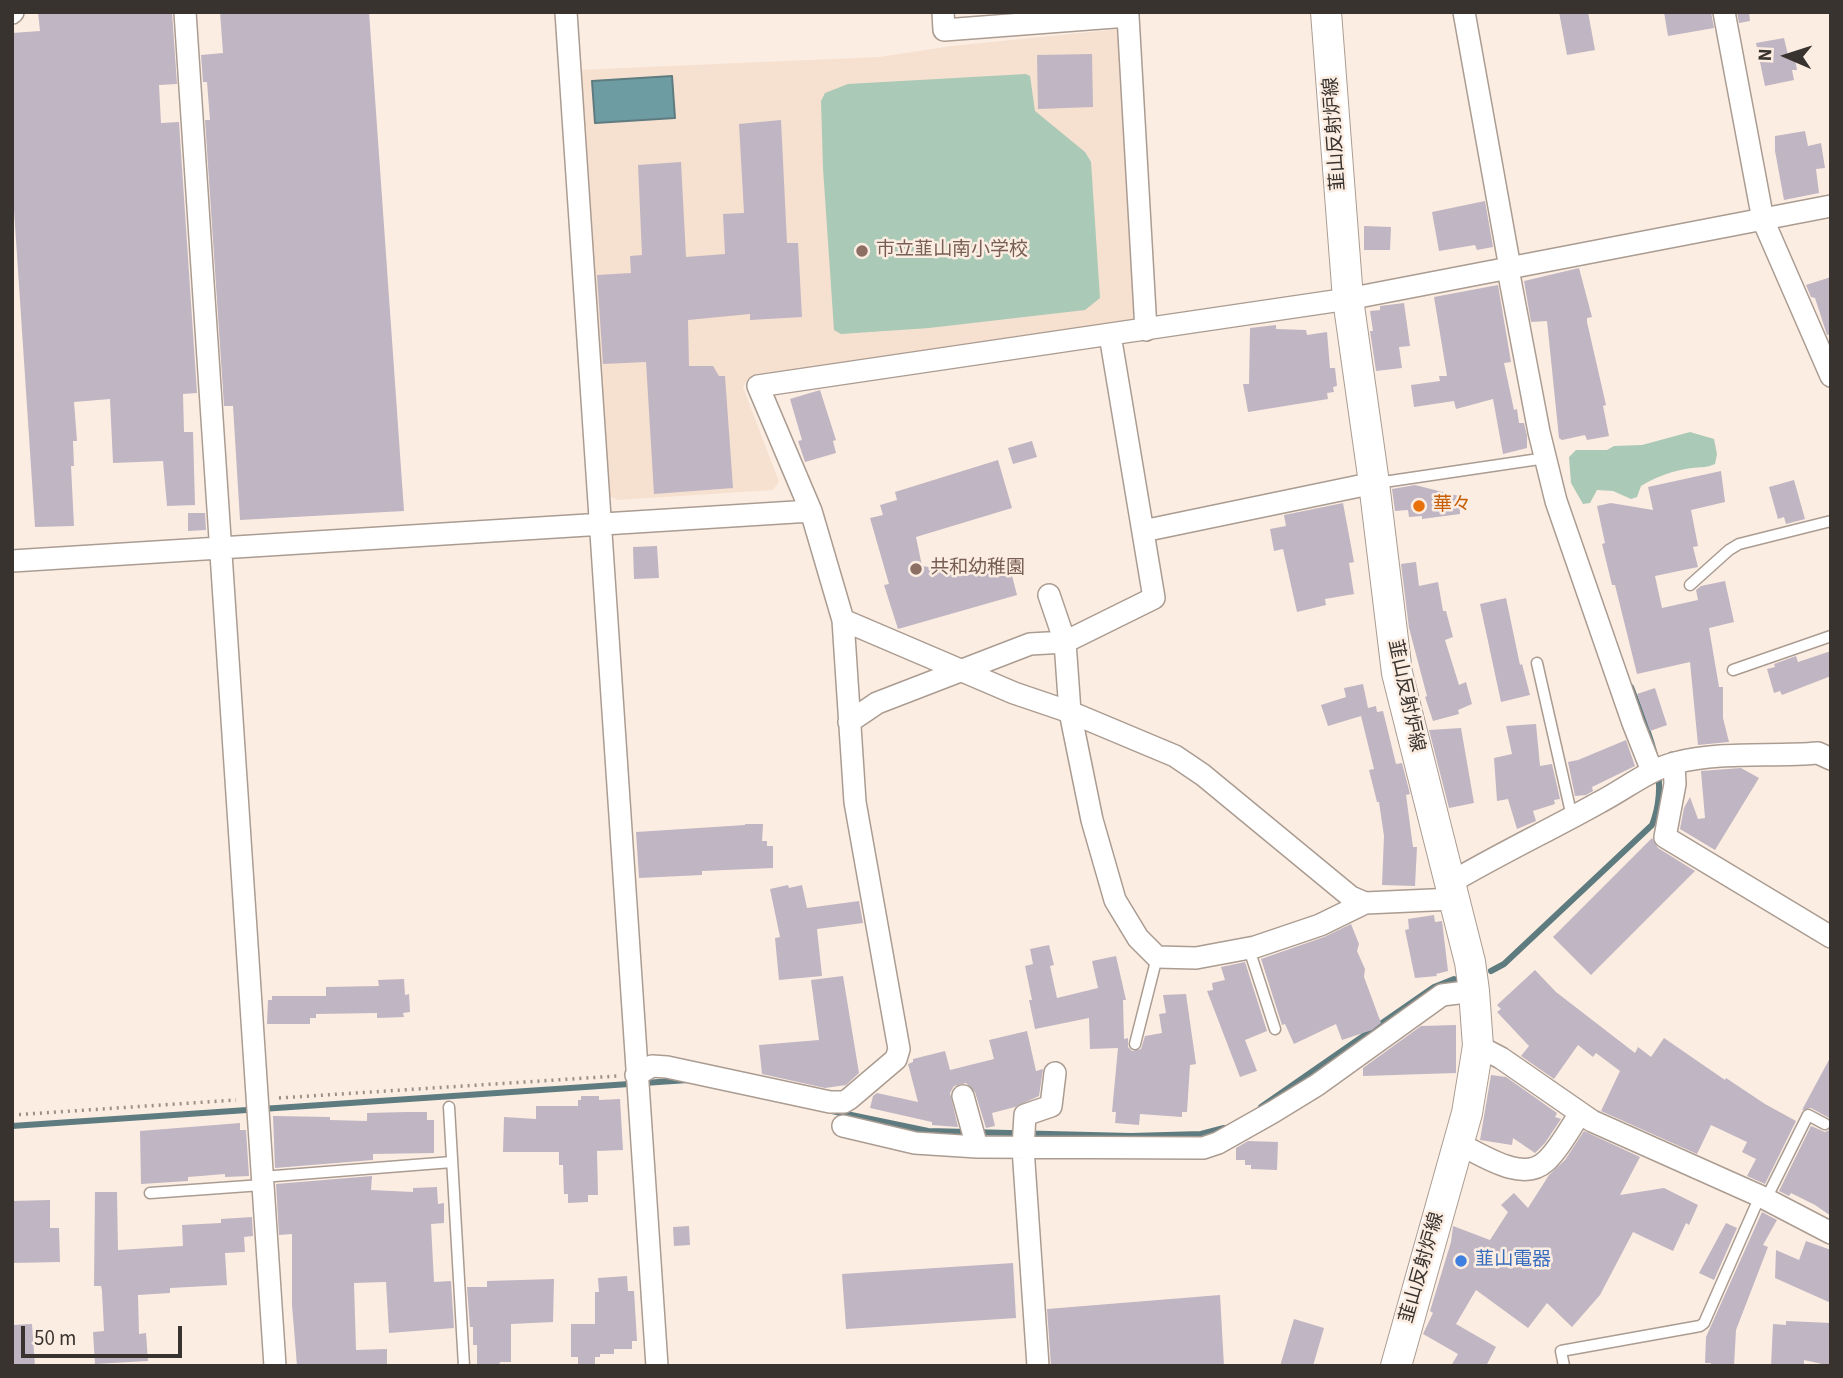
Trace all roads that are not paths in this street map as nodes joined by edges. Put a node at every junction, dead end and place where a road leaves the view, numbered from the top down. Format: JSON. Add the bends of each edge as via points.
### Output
{"nodes":[{"id":1,"x":186,"y":12,"type":"edge"},
{"id":2,"x":566,"y":12,"type":"edge"},
{"id":3,"x":943,"y":12,"type":"edge"},
{"id":4,"x":1326,"y":12,"type":"edge"},
{"id":5,"x":1464,"y":12,"type":"edge"},
{"id":6,"x":1724,"y":12,"type":"edge"},
{"id":7,"x":1831,"y":206,"type":"edge"},
{"id":8,"x":1763,"y":220,"type":"junction"},
{"id":9,"x":1509,"y":269,"type":"junction"},
{"id":10,"x":1348,"y":299,"type":"junction"},
{"id":11,"x":1146,"y":330,"type":"junction"},
{"id":12,"x":1110,"y":335,"type":"junction"},
{"id":13,"x":1831,"y":376,"type":"edge"},
{"id":14,"x":1546,"y":458,"type":"junction"},
{"id":15,"x":1374,"y":483,"type":"junction"},
{"id":16,"x":811,"y":510,"type":"junction"},
{"id":17,"x":601,"y":522,"type":"junction"},
{"id":18,"x":1831,"y":522,"type":"edge"},
{"id":19,"x":1143,"y":531,"type":"junction"},
{"id":20,"x":221,"y":546,"type":"junction"},
{"id":21,"x":12,"y":561,"type":"edge"},
{"id":22,"x":1690,"y":585,"type":"dead end"},
{"id":23,"x":1049,"y":594,"type":"dead end"},
{"id":24,"x":843,"y":620,"type":"junction"},
{"id":25,"x":1831,"y":636,"type":"edge"},
{"id":26,"x":1065,"y":642,"type":"junction"},
{"id":27,"x":1537,"y":663,"type":"dead end"},
{"id":28,"x":1733,"y":670,"type":"dead end"},
{"id":29,"x":960,"y":671,"type":"junction"},
{"id":30,"x":1070,"y":712,"type":"junction"},
{"id":31,"x":849,"y":722,"type":"junction"},
{"id":32,"x":1826,"y":751,"type":"edge"},
{"id":33,"x":1674,"y":763,"type":"junction"},
{"id":34,"x":1652,"y":771,"type":"junction"},
{"id":35,"x":1572,"y":817,"type":"junction"},
{"id":36,"x":1452,"y":891,"type":"junction"},
{"id":37,"x":1365,"y":903,"type":"junction"},
{"id":38,"x":1831,"y":937,"type":"edge"},
{"id":39,"x":1249,"y":949,"type":"junction"},
{"id":40,"x":1157,"y":957,"type":"junction"},
{"id":41,"x":1474,"y":991,"type":"junction"},
{"id":42,"x":1275,"y":1029,"type":"dead end"},
{"id":43,"x":1135,"y":1044,"type":"dead end"},
{"id":44,"x":1478,"y":1046,"type":"junction"},
{"id":45,"x":1055,"y":1073,"type":"dead end"},
{"id":46,"x":637,"y":1080,"type":"junction"},
{"id":47,"x":963,"y":1096,"type":"dead end"},
{"id":48,"x":449,"y":1107,"type":"dead end"},
{"id":49,"x":1580,"y":1114,"type":"junction"},
{"id":50,"x":1825,"y":1124,"type":"dead end"},
{"id":51,"x":844,"y":1126,"type":"dead end"},
{"id":52,"x":975,"y":1139,"type":"junction"},
{"id":53,"x":1023,"y":1140,"type":"junction"},
{"id":54,"x":1459,"y":1144,"type":"junction"},
{"id":55,"x":452,"y":1162,"type":"junction"},
{"id":56,"x":262,"y":1181,"type":"junction"},
{"id":57,"x":150,"y":1193,"type":"dead end"},
{"id":58,"x":1763,"y":1197,"type":"junction"},
{"id":59,"x":1831,"y":1233,"type":"edge"},
{"id":60,"x":275,"y":1366,"type":"edge"},
{"id":61,"x":464,"y":1366,"type":"edge"},
{"id":62,"x":657,"y":1366,"type":"edge"},
{"id":63,"x":1038,"y":1366,"type":"edge"},
{"id":64,"x":1396,"y":1366,"type":"edge"},
{"id":65,"x":1564,"y":1366,"type":"edge"}],
"edges":[{"from":1,"to":20,"type":"street"},
{"from":2,"to":17,"type":"street"},
{"from":3,"to":11,"type":"street","via":[[944,30],[1128,16]]},
{"from":4,"to":10,"type":"main road","name":"韮山反射炉線"},
{"from":5,"to":9,"type":"street"},
{"from":6,"to":8,"type":"street"},
{"from":7,"to":8,"type":"street"},
{"from":8,"to":9,"type":"street"},
{"from":8,"to":13,"type":"street"},
{"from":9,"to":10,"type":"street"},
{"from":9,"to":14,"type":"street"},
{"from":10,"to":11,"type":"street"},
{"from":10,"to":15,"type":"main road","name":"韮山反射炉線"},
{"from":11,"to":12,"type":"street"},
{"from":12,"to":16,"type":"street","via":[[758,386]]},
{"from":12,"to":19,"type":"street"},
{"from":14,"to":15,"type":"lane"},
{"from":14,"to":34,"type":"street","via":[[1556,501]]},
{"from":15,"to":19,"type":"street"},
{"from":15,"to":36,"type":"main road","name":"韮山反射炉線","via":[[1397,673]]},
{"from":16,"to":17,"type":"street"},
{"from":16,"to":24,"type":"street"},
{"from":17,"to":20,"type":"street"},
{"from":17,"to":46,"type":"street"},
{"from":18,"to":22,"type":"lane","via":[[1739,544]]},
{"from":19,"to":26,"type":"street","via":[[1154,598]]},
{"from":20,"to":21,"type":"street"},
{"from":20,"to":56,"type":"street"},
{"from":23,"to":26,"type":"street"},
{"from":24,"to":29,"type":"street"},
{"from":24,"to":31,"type":"street"},
{"from":25,"to":28,"type":"lane"},
{"from":26,"to":29,"type":"street","via":[[1030,644]]},
{"from":26,"to":30,"type":"street"},
{"from":27,"to":35,"type":"lane"},
{"from":29,"to":30,"type":"street"},
{"from":29,"to":31,"type":"street","via":[[877,703]]},
{"from":30,"to":37,"type":"street","via":[[1175,756],[1351,897]]},
{"from":30,"to":40,"type":"street","via":[[1092,820],[1115,900],[1138,938]]},
{"from":31,"to":46,"type":"street","via":[[855,802],[894,1012],[896,1059],[844,1102],[667,1067],[652,1066]]},
{"from":32,"to":33,"type":"street"},
{"from":33,"to":34,"type":"street"},
{"from":33,"to":38,"type":"street","via":[[1675,784],[1665,837]]},
{"from":34,"to":35,"type":"street"},
{"from":35,"to":36,"type":"street","via":[[1482,864]]},
{"from":36,"to":37,"type":"street"},
{"from":36,"to":41,"type":"main road","name":"韮山反射炉線"},
{"from":37,"to":39,"type":"street","via":[[1320,925]]},
{"from":39,"to":40,"type":"street","via":[[1196,958]]},
{"from":39,"to":42,"type":"lane"},
{"from":40,"to":43,"type":"lane"},
{"from":41,"to":44,"type":"main road","name":"韮山反射炉線"},
{"from":41,"to":53,"type":"street","via":[[1442,995],[1317,1085],[1210,1146]]},
{"from":44,"to":49,"type":"street"},
{"from":44,"to":54,"type":"main road","name":"韮山反射炉線"},
{"from":45,"to":53,"type":"street","via":[[1051,1106],[1024,1115]]},
{"from":46,"to":62,"type":"street"},
{"from":47,"to":52,"type":"street"},
{"from":48,"to":55,"type":"lane"},
{"from":49,"to":54,"type":"street","via":[[1547,1161],[1532,1169],[1508,1167]]},
{"from":49,"to":58,"type":"street"},
{"from":50,"to":58,"type":"lane","via":[[1808,1115]]},
{"from":51,"to":52,"type":"street","via":[[915,1143]]},
{"from":52,"to":53,"type":"street"},
{"from":53,"to":63,"type":"street"},
{"from":54,"to":64,"type":"main road","name":"韮山反射炉線"},
{"from":55,"to":56,"type":"lane"},
{"from":55,"to":61,"type":"lane"},
{"from":56,"to":57,"type":"lane"},
{"from":56,"to":60,"type":"street"},
{"from":58,"to":59,"type":"street"},
{"from":58,"to":65,"type":"lane","via":[[1704,1323],[1561,1351]]}]}
